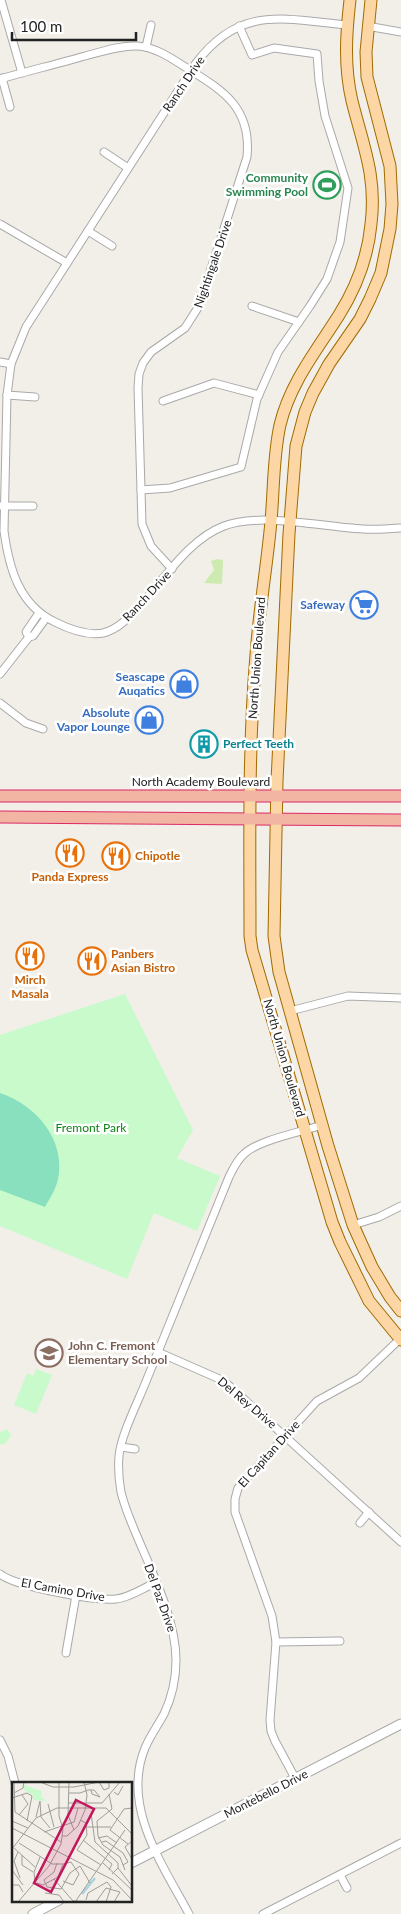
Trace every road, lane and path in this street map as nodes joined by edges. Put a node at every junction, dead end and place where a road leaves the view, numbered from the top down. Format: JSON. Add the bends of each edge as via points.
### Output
{"nodes":[{"id":1,"x":1,"y":0,"type":"edge"},
{"id":2,"x":350,"y":0,"type":"edge"},
{"id":3,"x":371,"y":0,"type":"edge"},
{"id":4,"x":151,"y":25,"type":"dead end"},
{"id":5,"x":347,"y":25,"type":"junction"},
{"id":6,"x":239,"y":26,"type":"junction"},
{"id":7,"x":367,"y":26,"type":"junction"},
{"id":8,"x":401,"y":32,"type":"edge"},
{"id":9,"x":146,"y":47,"type":"junction"},
{"id":10,"x":191,"y":71,"type":"junction"},
{"id":11,"x":22,"y":73,"type":"junction"},
{"id":12,"x":1,"y":78,"type":"edge"},
{"id":13,"x":10,"y":107,"type":"dead end"},
{"id":14,"x":104,"y":152,"type":"dead end"},
{"id":15,"x":128,"y":168,"type":"junction"},
{"id":16,"x":0,"y":224,"type":"edge"},
{"id":17,"x":88,"y":231,"type":"junction"},
{"id":18,"x":112,"y":246,"type":"dead end"},
{"id":19,"x":67,"y":263,"type":"junction"},
{"id":20,"x":252,"y":306,"type":"dead end"},
{"id":21,"x":299,"y":322,"type":"junction"},
{"id":22,"x":0,"y":362,"type":"edge"},
{"id":23,"x":11,"y":364,"type":"junction"},
{"id":24,"x":7,"y":395,"type":"junction"},
{"id":25,"x":259,"y":395,"type":"junction"},
{"id":26,"x":35,"y":397,"type":"dead end"},
{"id":27,"x":163,"y":401,"type":"dead end"},
{"id":28,"x":141,"y":490,"type":"junction"},
{"id":29,"x":2,"y":506,"type":"edge"},
{"id":30,"x":33,"y":506,"type":"dead end"},
{"id":31,"x":271,"y":520,"type":"junction"},
{"id":32,"x":290,"y":522,"type":"junction"},
{"id":33,"x":401,"y":528,"type":"edge"},
{"id":34,"x":172,"y":569,"type":"junction"},
{"id":35,"x":39,"y":613,"type":"junction"},
{"id":36,"x":46,"y":618,"type":"junction"},
{"id":37,"x":28,"y":637,"type":"junction"},
{"id":38,"x":0,"y":674,"type":"edge"},
{"id":39,"x":0,"y":703,"type":"edge"},
{"id":40,"x":43,"y":729,"type":"dead end"},
{"id":41,"x":0,"y":796,"type":"edge"},
{"id":42,"x":250,"y":796,"type":"junction"},
{"id":43,"x":276,"y":796,"type":"junction"},
{"id":44,"x":401,"y":796,"type":"edge"},
{"id":45,"x":0,"y":817,"type":"edge"},
{"id":46,"x":250,"y":819,"type":"junction"},
{"id":47,"x":275,"y":819,"type":"junction"},
{"id":48,"x":401,"y":820,"type":"edge"},
{"id":49,"x":401,"y":998,"type":"edge"},
{"id":50,"x":290,"y":1011,"type":"junction"},
{"id":51,"x":322,"y":1125,"type":"junction"},
{"id":52,"x":305,"y":1130,"type":"junction"},
{"id":53,"x":401,"y":1206,"type":"edge"},
{"id":54,"x":353,"y":1225,"type":"junction"},
{"id":55,"x":401,"y":1312,"type":"edge"},
{"id":56,"x":401,"y":1339,"type":"edge"},
{"id":57,"x":158,"y":1352,"type":"junction"},
{"id":58,"x":285,"y":1436,"type":"junction"},
{"id":59,"x":121,"y":1447,"type":"junction"},
{"id":60,"x":135,"y":1450,"type":"dead end"},
{"id":61,"x":369,"y":1512,"type":"junction"},
{"id":62,"x":360,"y":1523,"type":"dead end"},
{"id":63,"x":401,"y":1542,"type":"edge"},
{"id":64,"x":0,"y":1574,"type":"edge"},
{"id":65,"x":155,"y":1583,"type":"junction"},
{"id":66,"x":76,"y":1595,"type":"junction"},
{"id":67,"x":340,"y":1641,"type":"dead end"},
{"id":68,"x":276,"y":1642,"type":"junction"},
{"id":69,"x":66,"y":1653,"type":"dead end"},
{"id":70,"x":401,"y":1724,"type":"edge"},
{"id":71,"x":0,"y":1740,"type":"edge"},
{"id":72,"x":295,"y":1778,"type":"junction"},
{"id":73,"x":15,"y":1782,"type":"edge"},
{"id":74,"x":401,"y":1843,"type":"edge"},
{"id":75,"x":156,"y":1850,"type":"junction"},
{"id":76,"x":132,"y":1862,"type":"edge"},
{"id":77,"x":340,"y":1874,"type":"junction"},
{"id":78,"x":347,"y":1888,"type":"dead end"},
{"id":79,"x":56,"y":1902,"type":"edge"},
{"id":80,"x":33,"y":1914,"type":"edge"},
{"id":81,"x":190,"y":1914,"type":"edge"},
{"id":82,"x":263,"y":1914,"type":"edge"}],
"edges":[{"from":1,"to":11,"type":"street"},
{"from":2,"to":5,"type":"main road","name":"North Union Boulevard"},
{"from":3,"to":7,"type":"main road","name":"North Union Boulevard"},
{"from":4,"to":9,"type":"street"},
{"from":5,"to":6,"type":"street","name":"Ranch Drive","via":[[269,19]]},
{"from":5,"to":31,"type":"main road","name":"North Union Boulevard","via":[[348,81],[372,177],[372,223],[360,272],[350,296],[301,374],[281,422],[273,468]]},
{"from":6,"to":10,"type":"street","name":"Ranch Drive","via":[[217,40]]},
{"from":6,"to":21,"type":"street","via":[[252,55],[274,48],[317,54],[325,116],[348,188],[340,242],[327,279]]},
{"from":7,"to":8,"type":"street"},
{"from":7,"to":32,"type":"main road","name":"North Union Boulevard","via":[[368,77],[390,166],[390,229],[381,273],[370,299],[321,377],[305,412],[296,446]]},
{"from":9,"to":10,"type":"street","name":"Nightingale Drive"},
{"from":9,"to":11,"type":"street","via":[[120,47]]},
{"from":10,"to":15,"type":"street","name":"Ranch Drive"},
{"from":10,"to":28,"type":"street","name":"Nightingale Drive","via":[[230,98],[247,133],[247,157],[199,306],[185,328],[151,352],[140,374]]},
{"from":11,"to":12,"type":"street"},
{"from":12,"to":13,"type":"street"},
{"from":14,"to":15,"type":"street"},
{"from":15,"to":17,"type":"street","name":"Ranch Drive"},
{"from":16,"to":19,"type":"street"},
{"from":17,"to":18,"type":"street"},
{"from":17,"to":19,"type":"street","name":"Ranch Drive"},
{"from":19,"to":23,"type":"street","name":"Ranch Drive","via":[[26,327]]},
{"from":20,"to":21,"type":"street"},
{"from":21,"to":25,"type":"street","via":[[278,352]]},
{"from":22,"to":23,"type":"street"},
{"from":23,"to":24,"type":"street","name":"Ranch Drive"},
{"from":24,"to":26,"type":"street"},
{"from":24,"to":29,"type":"street","name":"Ranch Drive"},
{"from":25,"to":27,"type":"street","via":[[214,383]]},
{"from":25,"to":28,"type":"street","via":[[241,467],[170,488]]},
{"from":28,"to":34,"type":"street","name":"Nightingale Drive","via":[[142,524],[148,542]]},
{"from":29,"to":30,"type":"street"},
{"from":29,"to":35,"type":"street","name":"Ranch Drive","via":[[10,564],[26,599]]},
{"from":31,"to":32,"type":"street","name":"Ranch Drive"},
{"from":31,"to":34,"type":"street","name":"Ranch Drive","via":[[238,522],[211,532]]},
{"from":31,"to":42,"type":"main road","name":"North Union Boulevard","via":[[255,656]]},
{"from":32,"to":33,"type":"street","name":"Ranch Drive","via":[[364,529]]},
{"from":32,"to":43,"type":"main road","name":"North Union Boulevard"},
{"from":34,"to":36,"type":"street","name":"Ranch Drive","via":[[123,622],[108,631],[82,632]]},
{"from":35,"to":36,"type":"street","name":"Ranch Drive"},
{"from":35,"to":37,"type":"street","via":[[26,632]]},
{"from":36,"to":37,"type":"street","via":[[33,636]]},
{"from":37,"to":38,"type":"street"},
{"from":39,"to":40,"type":"street","via":[[26,724]]},
{"from":41,"to":42,"type":"highway","name":"North Academy Boulevard"},
{"from":42,"to":43,"type":"highway","name":"North Academy Boulevard"},
{"from":42,"to":46,"type":"main road","name":"North Union Boulevard"},
{"from":43,"to":44,"type":"highway","name":"North Academy Boulevard"},
{"from":43,"to":47,"type":"main road","name":"North Union Boulevard"},
{"from":45,"to":46,"type":"highway"},
{"from":46,"to":47,"type":"highway"},
{"from":46,"to":52,"type":"main road","name":"North Union Boulevard","via":[[252,950]]},
{"from":47,"to":48,"type":"highway"},
{"from":47,"to":50,"type":"main road","name":"North Union Boulevard","via":[[274,936],[279,972]]},
{"from":49,"to":50,"type":"street","via":[[348,996]]},
{"from":50,"to":51,"type":"main road","name":"North Union Boulevard"},
{"from":51,"to":52,"type":"street","name":"Del Paz Drive"},
{"from":51,"to":54,"type":"main road","name":"North Union Boulevard"},
{"from":52,"to":56,"type":"main road","name":"North Union Boulevard","via":[[340,1242],[369,1301]]},
{"from":52,"to":57,"type":"street","name":"Del Paz Drive","via":[[256,1146],[238,1161]]},
{"from":53,"to":54,"type":"street"},
{"from":54,"to":55,"type":"main road","name":"North Union Boulevard","via":[[372,1267]]},
{"from":56,"to":58,"type":"street","name":"El Capitan Drive","via":[[359,1378],[317,1401]]},
{"from":57,"to":58,"type":"street","name":"Del Rey Drive","via":[[224,1381]]},
{"from":57,"to":59,"type":"street","name":"Del Paz Drive"},
{"from":58,"to":61,"type":"street","name":"Del Rey Drive"},
{"from":58,"to":68,"type":"street","name":"El Capitan Drive","via":[[238,1488],[234,1499],[269,1604]]},
{"from":59,"to":60,"type":"street"},
{"from":59,"to":65,"type":"street","name":"Del Paz Drive","via":[[121,1493]]},
{"from":61,"to":62,"type":"street"},
{"from":61,"to":63,"type":"street","name":"Del Rey Drive"},
{"from":64,"to":66,"type":"street","name":"El Camino Drive","via":[[17,1583]]},
{"from":65,"to":66,"type":"street","name":"El Camino Drive","via":[[116,1599]]},
{"from":65,"to":75,"type":"street","name":"Del Paz Drive","via":[[172,1629],[176,1666],[169,1702],[145,1748],[139,1780],[140,1808]]},
{"from":66,"to":69,"type":"street"},
{"from":67,"to":68,"type":"street"},
{"from":68,"to":72,"type":"street","name":"El Capitan Drive","via":[[271,1730]]},
{"from":70,"to":72,"type":"street","name":"Montebello Drive"},
{"from":71,"to":73,"type":"street"},
{"from":72,"to":75,"type":"street","name":"Montebello Drive"},
{"from":74,"to":77,"type":"street"},
{"from":75,"to":76,"type":"street","name":"Montebello Drive"},
{"from":75,"to":81,"type":"street","name":"Del Paz Drive"},
{"from":77,"to":78,"type":"street"},
{"from":77,"to":82,"type":"street"},
{"from":79,"to":80,"type":"street"}]}
